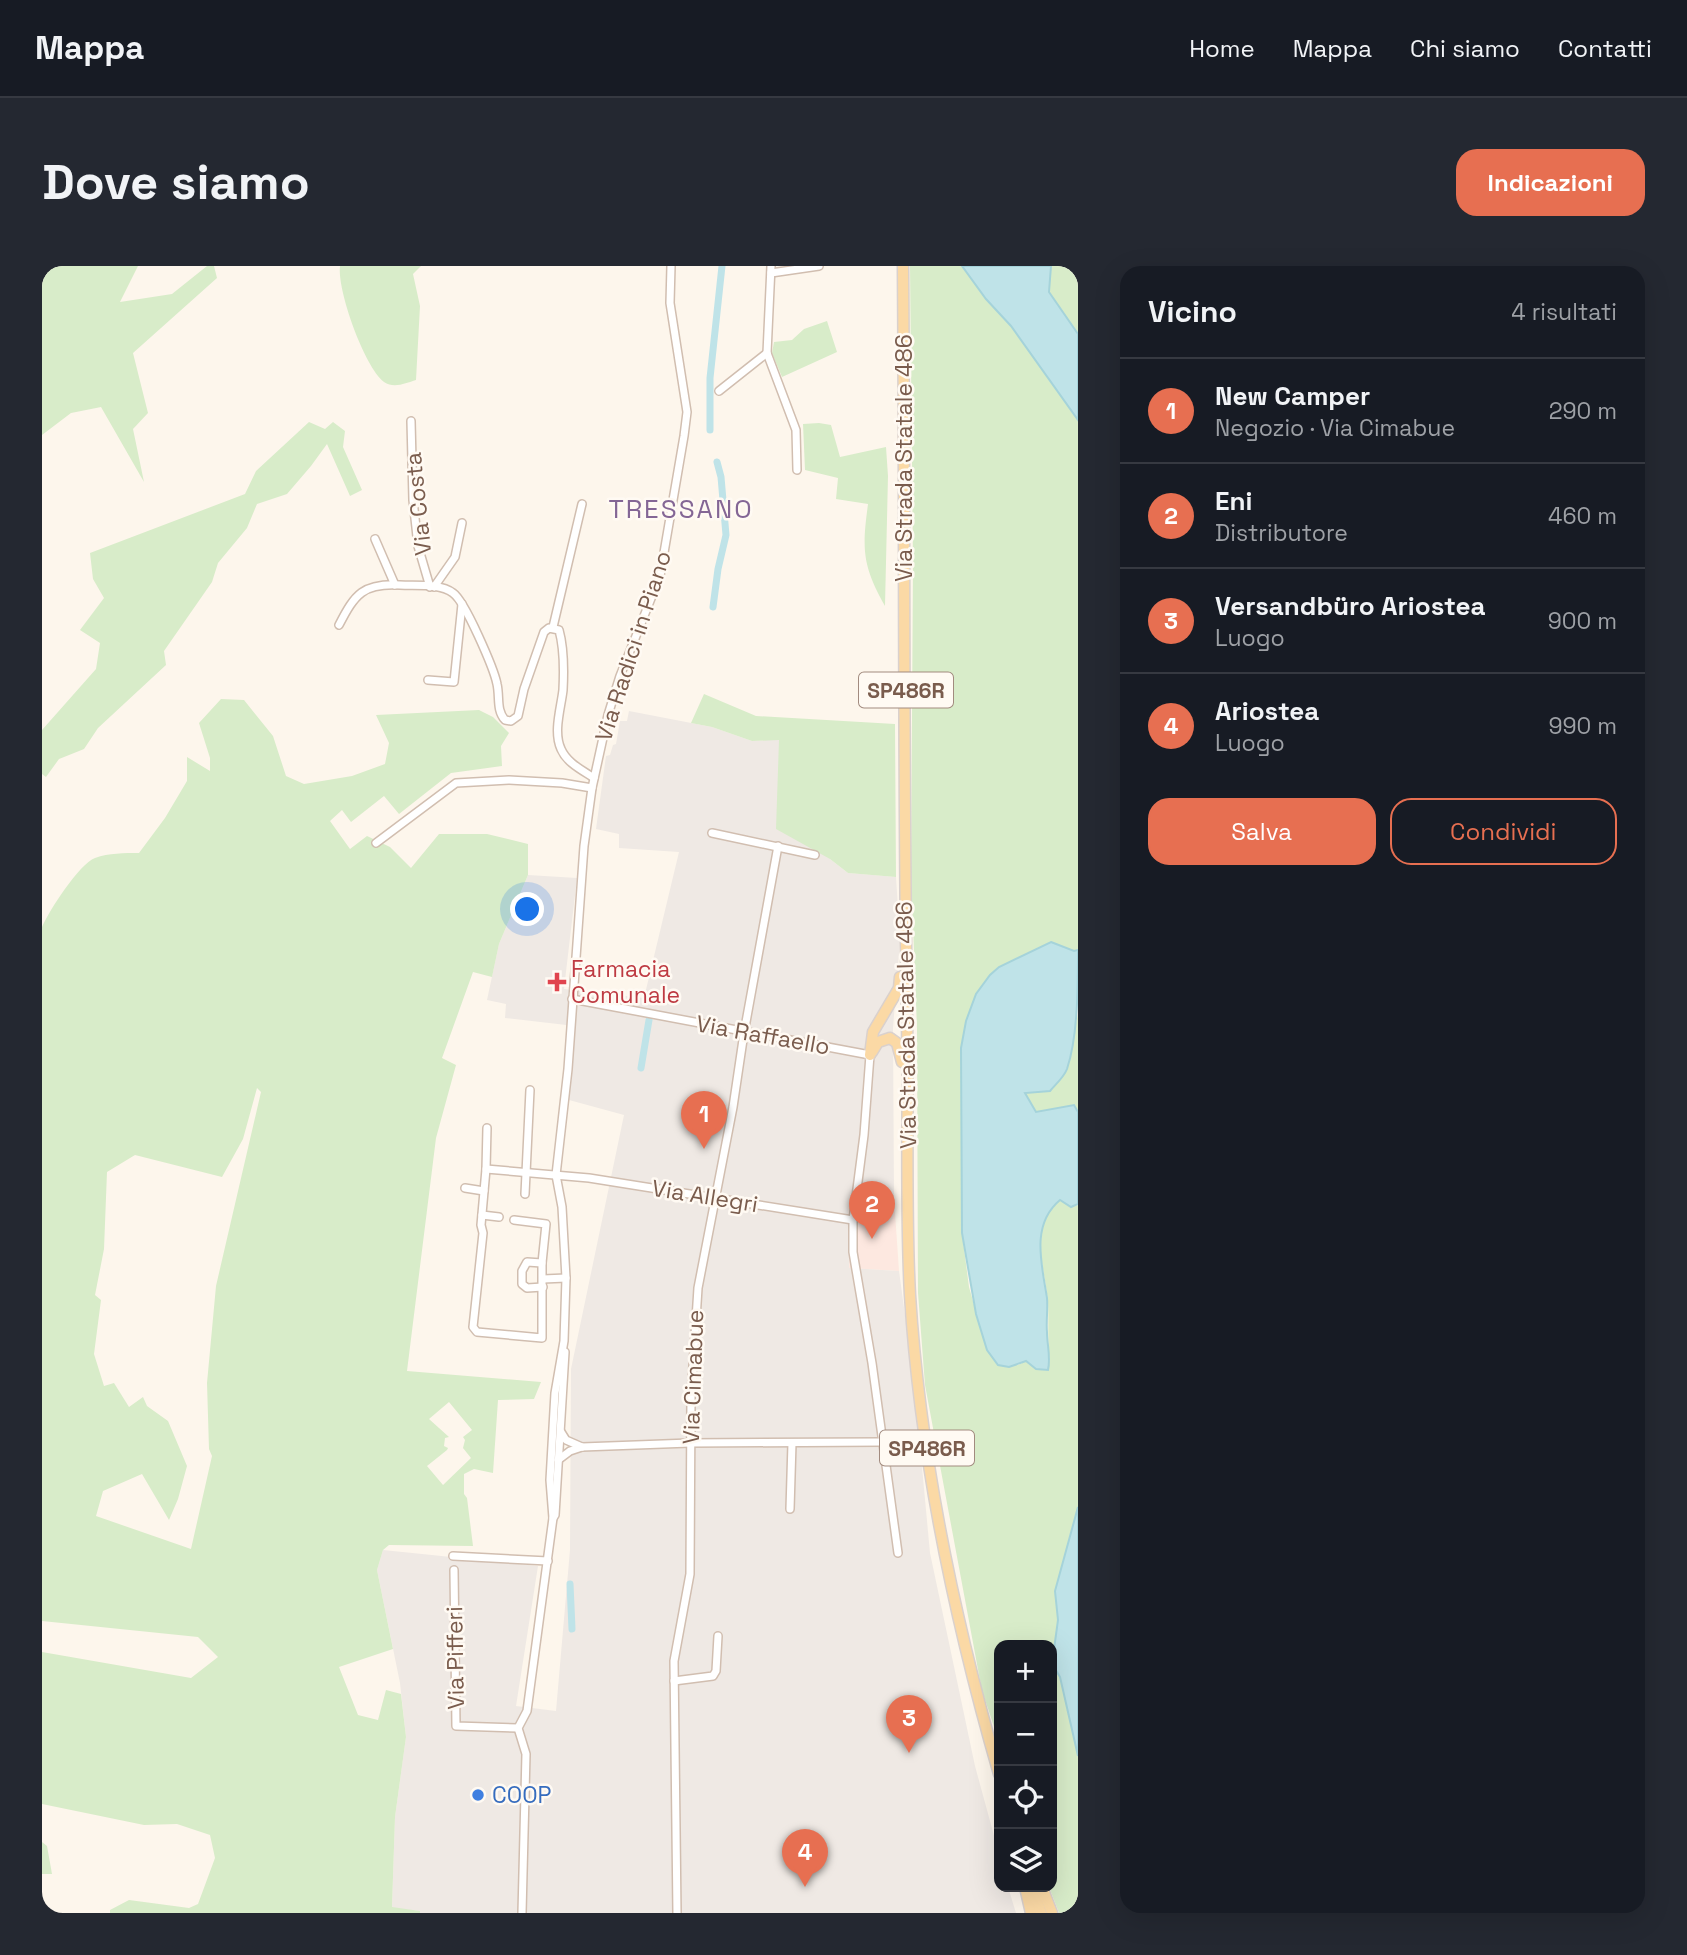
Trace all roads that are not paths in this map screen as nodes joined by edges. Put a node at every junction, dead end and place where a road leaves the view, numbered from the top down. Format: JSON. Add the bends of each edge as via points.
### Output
{"nodes":[{"id":1,"x":671,"y":266,"type":"edge"},
{"id":2,"x":819,"y":266,"type":"edge"},
{"id":3,"x":903,"y":266,"type":"edge"},
{"id":4,"x":771,"y":269,"type":"edge"},
{"id":5,"x":768,"y":353,"type":"junction"},
{"id":6,"x":719,"y":391,"type":"dead end"},
{"id":7,"x":411,"y":421,"type":"dead end"},
{"id":8,"x":797,"y":470,"type":"dead end"},
{"id":9,"x":582,"y":504,"type":"dead end"},
{"id":10,"x":462,"y":523,"type":"dead end"},
{"id":11,"x":375,"y":538,"type":"dead end"},
{"id":12,"x":395,"y":585,"type":"junction"},
{"id":13,"x":432,"y":587,"type":"junction"},
{"id":14,"x":462,"y":602,"type":"junction"},
{"id":15,"x":339,"y":625,"type":"dead end"},
{"id":16,"x":553,"y":627,"type":"junction"},
{"id":17,"x":428,"y":680,"type":"dead end"},
{"id":18,"x":594,"y":778,"type":"junction"},
{"id":19,"x":592,"y":788,"type":"junction"},
{"id":20,"x":712,"y":833,"type":"dead end"},
{"id":21,"x":376,"y":843,"type":"dead end"},
{"id":22,"x":778,"y":846,"type":"junction"},
{"id":23,"x":816,"y":855,"type":"dead end"},
{"id":24,"x":905,"y":933,"type":"junction"},
{"id":25,"x":572,"y":999,"type":"junction"},
{"id":26,"x":744,"y":1033,"type":"junction"},
{"id":27,"x":870,"y":1055,"type":"junction"},
{"id":28,"x":530,"y":1090,"type":"dead end"},
{"id":29,"x":908,"y":1114,"type":"junction"},
{"id":30,"x":487,"y":1128,"type":"dead end"},
{"id":31,"x":486,"y":1170,"type":"junction"},
{"id":32,"x":526,"y":1172,"type":"junction"},
{"id":33,"x":556,"y":1175,"type":"junction"},
{"id":34,"x":465,"y":1188,"type":"dead end"},
{"id":35,"x":484,"y":1191,"type":"junction"},
{"id":36,"x":524,"y":1194,"type":"dead end"},
{"id":37,"x":714,"y":1198,"type":"junction"},
{"id":38,"x":482,"y":1216,"type":"junction"},
{"id":39,"x":499,"y":1217,"type":"dead end"},
{"id":40,"x":514,"y":1220,"type":"dead end"},
{"id":41,"x":853,"y":1220,"type":"junction"},
{"id":42,"x":542,"y":1263,"type":"junction"},
{"id":43,"x":566,"y":1278,"type":"junction"},
{"id":44,"x":543,"y":1283,"type":"junction"},
{"id":45,"x":564,"y":1341,"type":"junction"},
{"id":46,"x":560,"y":1431,"type":"junction"},
{"id":47,"x":882,"y":1442,"type":"junction"},
{"id":48,"x":690,"y":1443,"type":"junction"},
{"id":49,"x":792,"y":1443,"type":"junction"},
{"id":50,"x":582,"y":1447,"type":"junction"},
{"id":51,"x":558,"y":1460,"type":"junction"},
{"id":52,"x":557,"y":1487,"type":"junction"},
{"id":53,"x":550,"y":1496,"type":"junction"},
{"id":54,"x":551,"y":1509,"type":"junction"},
{"id":55,"x":790,"y":1509,"type":"dead end"},
{"id":56,"x":553,"y":1518,"type":"junction"},
{"id":57,"x":898,"y":1553,"type":"dead end"},
{"id":58,"x":453,"y":1556,"type":"dead end"},
{"id":59,"x":548,"y":1561,"type":"junction"},
{"id":60,"x":454,"y":1570,"type":"dead end"},
{"id":61,"x":718,"y":1636,"type":"dead end"},
{"id":62,"x":674,"y":1681,"type":"junction"},
{"id":63,"x":518,"y":1728,"type":"junction"},
{"id":64,"x":997,"y":1766,"type":"edge"},
{"id":65,"x":1026,"y":1892,"type":"edge"},
{"id":66,"x":1035,"y":1892,"type":"edge"},
{"id":67,"x":1044,"y":1892,"type":"edge"},
{"id":68,"x":522,"y":1913,"type":"edge"},
{"id":69,"x":677,"y":1913,"type":"edge"},
{"id":70,"x":1031,"y":1913,"type":"edge"},
{"id":71,"x":1041,"y":1913,"type":"edge"},
{"id":72,"x":1052,"y":1913,"type":"edge"}],
"edges":[{"from":1,"to":18,"type":"street","name":"Via Radici in Piano","via":[[670,303],[687,411],[684,436],[660,576],[620,676]]},
{"from":2,"to":4,"type":"street"},
{"from":3,"to":24,"type":"main road","name":"Via Strada Statale 486","number":"SP486R"},
{"from":4,"to":5,"type":"street"},
{"from":5,"to":6,"type":"street"},
{"from":5,"to":8,"type":"street","via":[[796,430]]},
{"from":7,"to":13,"type":"street","name":"Via Costa","via":[[418,546]]},
{"from":9,"to":16,"type":"street"},
{"from":10,"to":13,"type":"street","name":"Via Costa","via":[[455,557]]},
{"from":11,"to":12,"type":"street"},
{"from":12,"to":13,"type":"street","name":"Via Costa"},
{"from":12,"to":15,"type":"street","name":"Via Costa","via":[[368,587],[358,593]]},
{"from":13,"to":14,"type":"street","name":"Via Costa","via":[[452,591]]},
{"from":14,"to":16,"type":"street","via":[[497,683],[499,713],[505,720],[518,716],[544,632]]},
{"from":14,"to":17,"type":"street","via":[[454,682]]},
{"from":16,"to":18,"type":"street","via":[[562,639],[560,747],[572,763]]},
{"from":18,"to":19,"type":"street","name":"Via Radici in Piano"},
{"from":19,"to":21,"type":"street","via":[[509,780],[456,783]]},
{"from":19,"to":25,"type":"street","name":"Via Radici in Piano"},
{"from":20,"to":22,"type":"street"},
{"from":22,"to":23,"type":"street"},
{"from":22,"to":26,"type":"street","name":"Via Cimabue"},
{"from":24,"to":27,"type":"main road","via":[[899,988],[873,1032]]},
{"from":24,"to":29,"type":"main road","name":"Via Strada Statale 486","number":"SP486R"},
{"from":25,"to":26,"type":"street","name":"Via Raffaello"},
{"from":25,"to":33,"type":"street","name":"Via Radici in Piano"},
{"from":26,"to":27,"type":"street","name":"Via Raffaello"},
{"from":26,"to":37,"type":"street","name":"Via Cimabue"},
{"from":27,"to":29,"type":"main road","via":[[884,1038],[897,1043]]},
{"from":27,"to":41,"type":"street"},
{"from":28,"to":32,"type":"street"},
{"from":29,"to":64,"type":"main road","name":"Via Strada Statale 486","number":"SP486R","via":[[911,1295],[923,1426],[948,1576]]},
{"from":30,"to":31,"type":"street"},
{"from":31,"to":32,"type":"street","name":"Via Allegri"},
{"from":31,"to":35,"type":"street"},
{"from":32,"to":33,"type":"street","name":"Via Allegri"},
{"from":32,"to":36,"type":"street"},
{"from":33,"to":37,"type":"street","name":"Via Allegri"},
{"from":33,"to":43,"type":"street","name":"Via Radici in Piano"},
{"from":34,"to":35,"type":"street"},
{"from":35,"to":38,"type":"street"},
{"from":37,"to":41,"type":"street","name":"Via Allegri"},
{"from":37,"to":48,"type":"street","name":"Via Cimabue","via":[[698,1288]]},
{"from":38,"to":39,"type":"street"},
{"from":38,"to":44,"type":"street","via":[[475,1331],[542,1338]]},
{"from":40,"to":42,"type":"street","via":[[546,1224]]},
{"from":41,"to":47,"type":"street","via":[[853,1252]]},
{"from":42,"to":44,"type":"street"},
{"from":42,"to":44,"type":"street","via":[[527,1262],[522,1284],[527,1289]]},
{"from":43,"to":44,"type":"street"},
{"from":43,"to":45,"type":"street","name":"Via Radici in Piano"},
{"from":45,"to":46,"type":"street"},
{"from":45,"to":53,"type":"street","name":"Via Radici in Piano","via":[[557,1378]]},
{"from":46,"to":50,"type":"street","via":[[566,1440]]},
{"from":46,"to":51,"type":"street"},
{"from":47,"to":49,"type":"street"},
{"from":47,"to":57,"type":"street"},
{"from":48,"to":49,"type":"street"},
{"from":48,"to":50,"type":"street"},
{"from":48,"to":62,"type":"street","name":"Via Cimabue","via":[[690,1574]]},
{"from":49,"to":55,"type":"street"},
{"from":50,"to":51,"type":"street"},
{"from":51,"to":52,"type":"street"},
{"from":52,"to":53,"type":"street"},
{"from":52,"to":56,"type":"street"},
{"from":53,"to":54,"type":"street","name":"Via Radici in Piano"},
{"from":53,"to":54,"type":"street","via":[[542,1502]]},
{"from":54,"to":56,"type":"street","name":"Via Radici in Piano"},
{"from":56,"to":59,"type":"street"},
{"from":58,"to":59,"type":"street"},
{"from":59,"to":63,"type":"street","via":[[527,1711]]},
{"from":60,"to":63,"type":"street","name":"Via Pifferi","via":[[456,1726]]},
{"from":61,"to":62,"type":"street","via":[[713,1676]]},
{"from":62,"to":69,"type":"street","name":"Via Cimabue"},
{"from":63,"to":68,"type":"street","via":[[526,1754]]},
{"from":65,"to":70,"type":"main road"},
{"from":66,"to":71,"type":"main road"},
{"from":67,"to":72,"type":"main road"}]}
